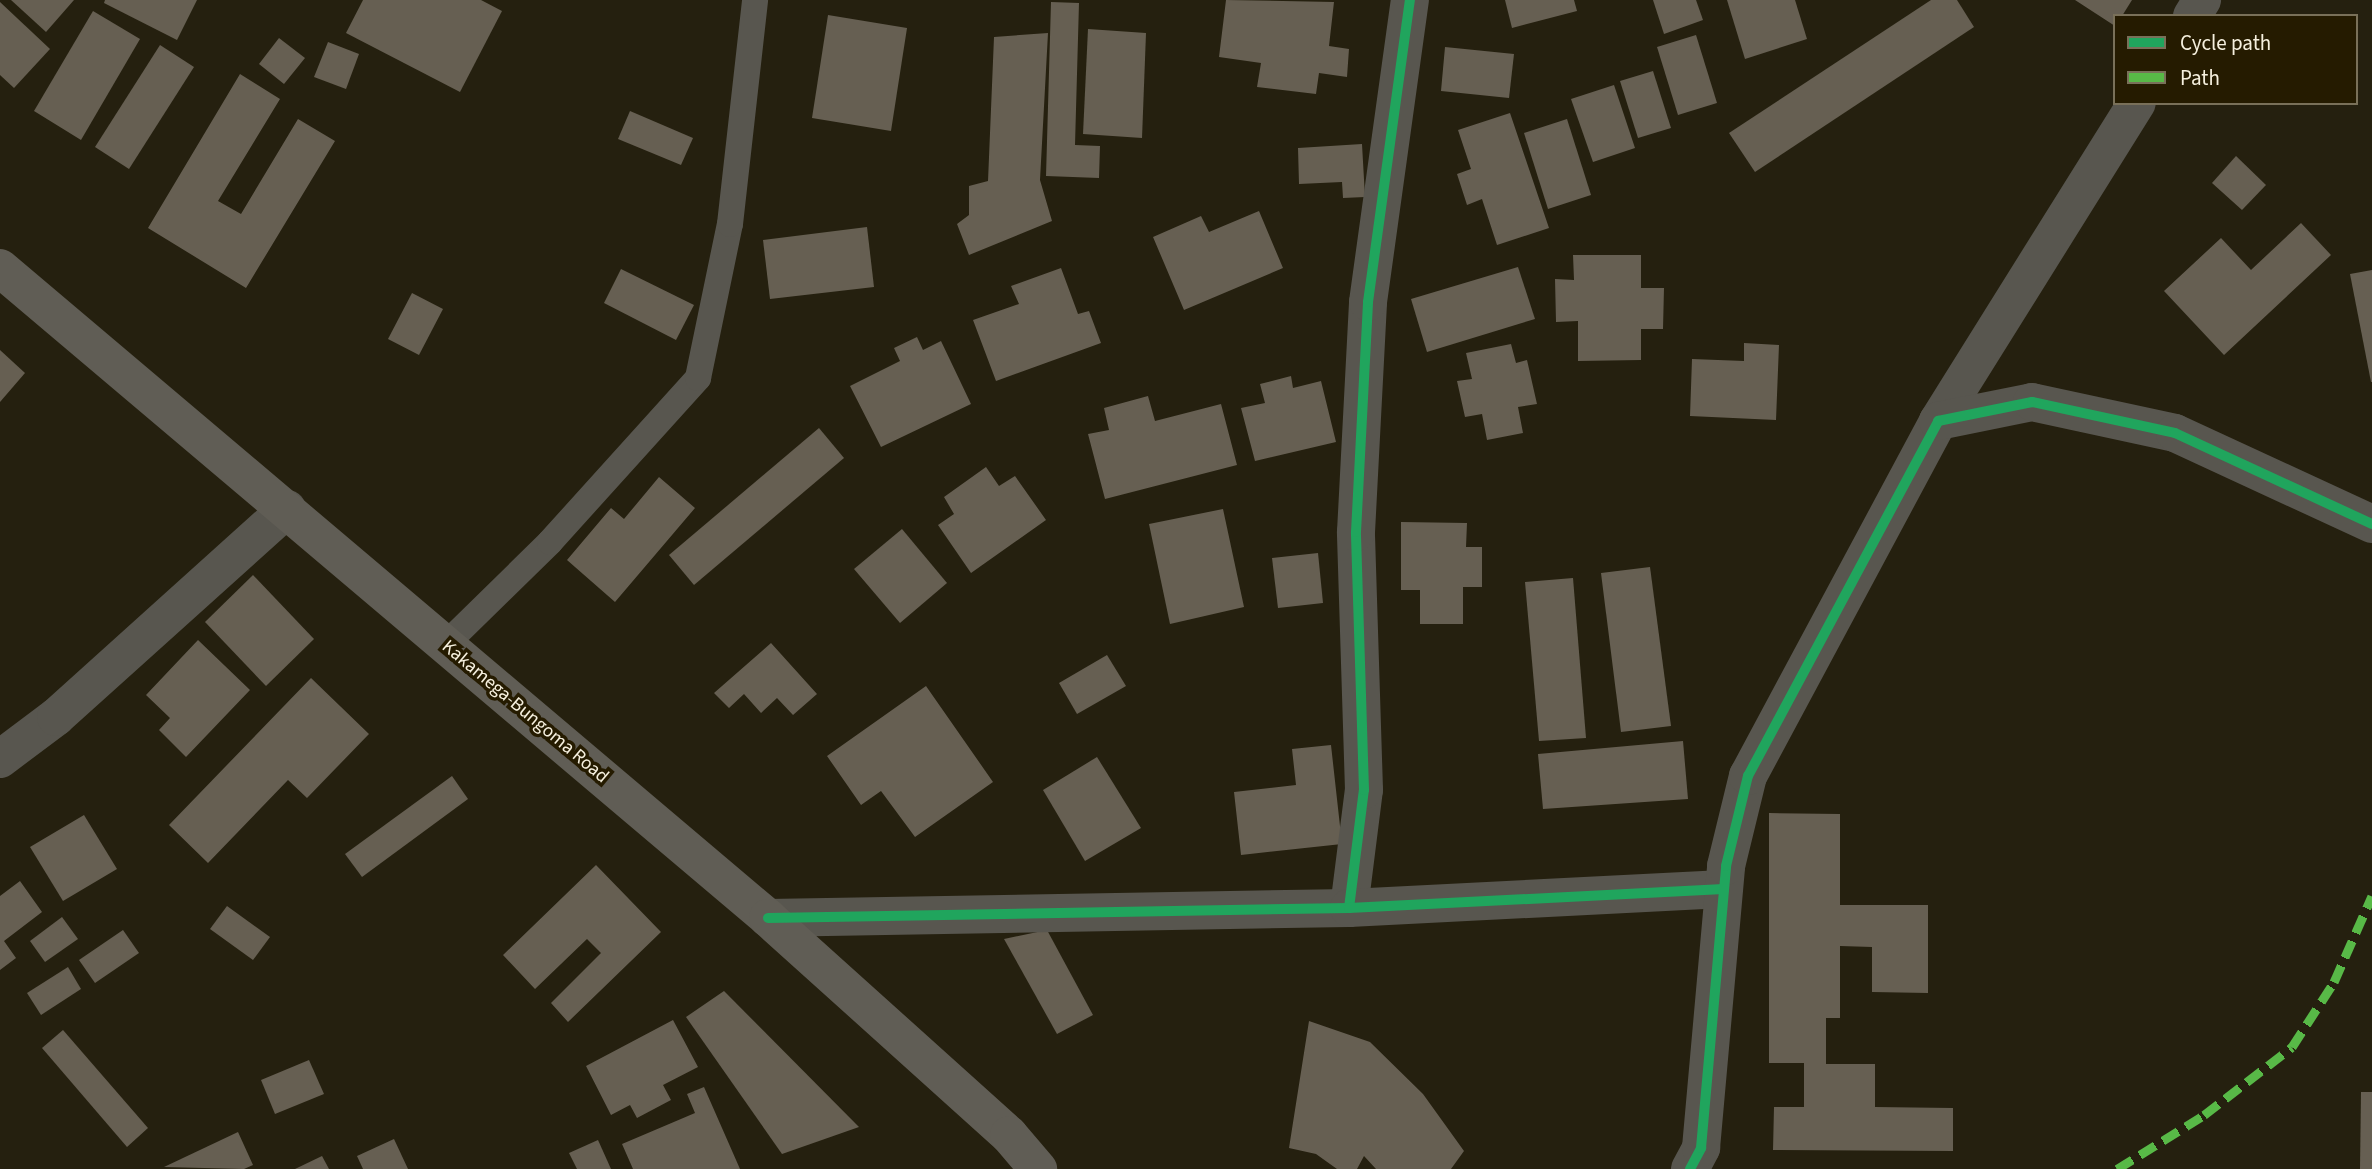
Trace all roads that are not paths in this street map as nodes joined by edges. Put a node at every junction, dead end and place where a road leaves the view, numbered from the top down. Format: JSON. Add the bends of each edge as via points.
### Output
{"nodes":[{"id":1,"x":755,"y":0,"type":"edge"},
{"id":2,"x":1410,"y":0,"type":"edge"},
{"id":3,"x":2136,"y":105,"type":"edge"},
{"id":4,"x":0,"y":268,"type":"edge"},
{"id":5,"x":1938,"y":421,"type":"junction"},
{"id":6,"x":287,"y":509,"type":"junction"},
{"id":7,"x":2372,"y":523,"type":"edge"},
{"id":8,"x":445,"y":645,"type":"junction"},
{"id":9,"x":0,"y":759,"type":"edge"},
{"id":10,"x":1724,"y":889,"type":"junction"},
{"id":11,"x":1349,"y":908,"type":"junction"},
{"id":12,"x":768,"y":918,"type":"junction"},
{"id":13,"x":1038,"y":1169,"type":"edge"},
{"id":14,"x":1690,"y":1169,"type":"edge"}],
"edges":[{"from":1,"to":8,"type":"lane","via":[[730,224],[698,378],[551,542]]},
{"from":2,"to":11,"type":"street","via":[[1368,302],[1356,532],[1364,790]]},
{"from":3,"to":5,"type":"street"},
{"from":4,"to":6,"type":"main road","name":"Kakamega-Bungoma Road"},
{"from":5,"to":7,"type":"street","via":[[2032,402],[2175,433]]},
{"from":5,"to":10,"type":"street","via":[[1748,776]]},
{"from":6,"to":8,"type":"main road","name":"Kakamega-Bungoma Road"},
{"from":6,"to":9,"type":"street","via":[[56,717]]},
{"from":8,"to":12,"type":"main road","name":"Kakamega-Bungoma Road"},
{"from":10,"to":11,"type":"street"},
{"from":10,"to":14,"type":"street","via":[[1701,1148]]},
{"from":11,"to":12,"type":"street"},
{"from":12,"to":13,"type":"main road","name":"Kakamega-Bungoma Road","via":[[1009,1135]]}]}
